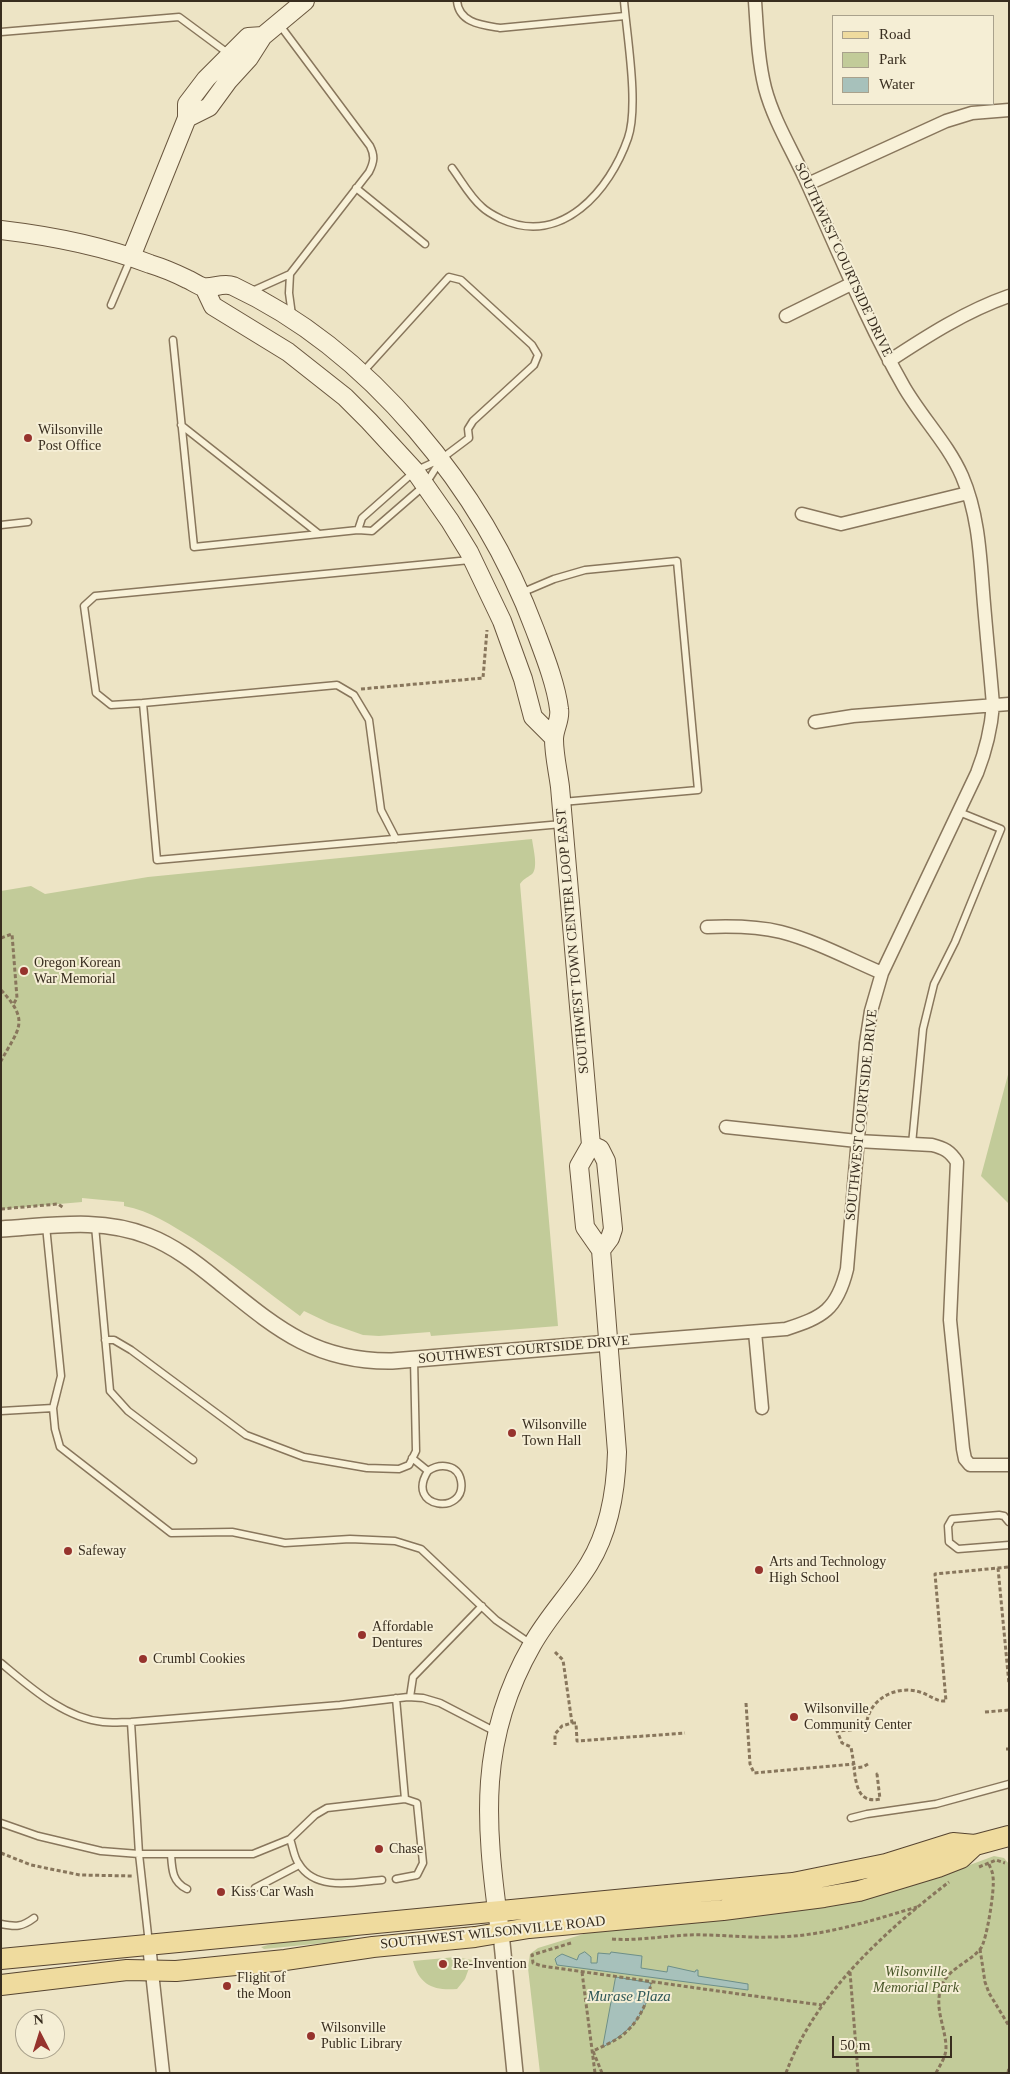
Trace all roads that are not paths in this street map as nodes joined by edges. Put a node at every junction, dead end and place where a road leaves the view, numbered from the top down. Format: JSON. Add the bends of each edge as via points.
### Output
{"nodes":[{"id":1,"x":305,"y":1,"type":"edge"},
{"id":2,"x":457,"y":1,"type":"edge"},
{"id":3,"x":624,"y":1,"type":"edge"},
{"id":4,"x":755,"y":1,"type":"edge"},
{"id":5,"x":625,"y":16,"type":"junction"},
{"id":6,"x":279,"y":23,"type":"junction"},
{"id":7,"x":1,"y":32,"type":"edge"},
{"id":8,"x":263,"y":36,"type":"junction"},
{"id":9,"x":229,"y":54,"type":"junction"},
{"id":10,"x":1009,"y":110,"type":"edge"},
{"id":11,"x":187,"y":118,"type":"junction"},
{"id":12,"x":452,"y":168,"type":"dead end"},
{"id":13,"x":808,"y":184,"type":"junction"},
{"id":14,"x":356,"y":188,"type":"junction"},
{"id":15,"x":1,"y":230,"type":"edge"},
{"id":16,"x":425,"y":244,"type":"dead end"},
{"id":17,"x":131,"y":257,"type":"junction"},
{"id":18,"x":290,"y":274,"type":"junction"},
{"id":19,"x":851,"y":284,"type":"junction"},
{"id":20,"x":204,"y":287,"type":"junction"},
{"id":21,"x":247,"y":294,"type":"junction"},
{"id":22,"x":1009,"y":296,"type":"edge"},
{"id":23,"x":112,"y":304,"type":"dead end"},
{"id":24,"x":786,"y":316,"type":"dead end"},
{"id":25,"x":293,"y":322,"type":"junction"},
{"id":26,"x":173,"y":340,"type":"dead end"},
{"id":27,"x":890,"y":361,"type":"junction"},
{"id":28,"x":361,"y":374,"type":"junction"},
{"id":29,"x":182,"y":425,"type":"junction"},
{"id":30,"x":441,"y":459,"type":"junction"},
{"id":31,"x":420,"y":478,"type":"junction"},
{"id":32,"x":968,"y":493,"type":"junction"},
{"id":33,"x":802,"y":514,"type":"dead end"},
{"id":34,"x":28,"y":522,"type":"dead end"},
{"id":35,"x":1,"y":525,"type":"edge"},
{"id":36,"x":358,"y":530,"type":"junction"},
{"id":37,"x":319,"y":534,"type":"junction"},
{"id":38,"x":472,"y":560,"type":"junction"},
{"id":39,"x":521,"y":593,"type":"junction"},
{"id":40,"x":143,"y":703,"type":"junction"},
{"id":41,"x":1009,"y":704,"type":"edge"},
{"id":42,"x":993,"y":705,"type":"junction"},
{"id":43,"x":815,"y":722,"type":"dead end"},
{"id":44,"x":554,"y":738,"type":"junction"},
{"id":45,"x":561,"y":802,"type":"junction"},
{"id":46,"x":959,"y":812,"type":"junction"},
{"id":47,"x":563,"y":824,"type":"junction"},
{"id":48,"x":396,"y":839,"type":"junction"},
{"id":49,"x":707,"y":927,"type":"dead end"},
{"id":50,"x":882,"y":973,"type":"junction"},
{"id":51,"x":726,"y":1127,"type":"dead end"},
{"id":52,"x":857,"y":1141,"type":"junction"},
{"id":53,"x":912,"y":1144,"type":"junction"},
{"id":54,"x":591,"y":1145,"type":"junction"},
{"id":55,"x":95,"y":1224,"type":"junction"},
{"id":56,"x":46,"y":1226,"type":"junction"},
{"id":57,"x":1,"y":1229,"type":"edge"},
{"id":58,"x":601,"y":1250,"type":"junction"},
{"id":59,"x":755,"y":1332,"type":"junction"},
{"id":60,"x":105,"y":1340,"type":"junction"},
{"id":61,"x":609,"y":1343,"type":"junction"},
{"id":62,"x":414,"y":1359,"type":"junction"},
{"id":63,"x":53,"y":1408,"type":"junction"},
{"id":64,"x":762,"y":1408,"type":"dead end"},
{"id":65,"x":1,"y":1411,"type":"edge"},
{"id":66,"x":412,"y":1458,"type":"junction"},
{"id":67,"x":193,"y":1460,"type":"dead end"},
{"id":68,"x":1009,"y":1465,"type":"edge"},
{"id":69,"x":428,"y":1471,"type":"junction"},
{"id":70,"x":1009,"y":1522,"type":"edge"},
{"id":71,"x":1009,"y":1545,"type":"edge"},
{"id":72,"x":482,"y":1606,"type":"junction"},
{"id":73,"x":532,"y":1645,"type":"junction"},
{"id":74,"x":1,"y":1663,"type":"edge"},
{"id":75,"x":410,"y":1697,"type":"junction"},
{"id":76,"x":396,"y":1698,"type":"junction"},
{"id":77,"x":130,"y":1722,"type":"junction"},
{"id":78,"x":497,"y":1733,"type":"junction"},
{"id":79,"x":1009,"y":1784,"type":"edge"},
{"id":80,"x":405,"y":1799,"type":"junction"},
{"id":81,"x":851,"y":1818,"type":"dead end"},
{"id":82,"x":1,"y":1823,"type":"edge"},
{"id":83,"x":1009,"y":1836,"type":"edge"},
{"id":84,"x":290,"y":1839,"type":"junction"},
{"id":85,"x":975,"y":1845,"type":"junction"},
{"id":86,"x":139,"y":1854,"type":"junction"},
{"id":87,"x":171,"y":1854,"type":"junction"},
{"id":88,"x":299,"y":1864,"type":"junction"},
{"id":89,"x":396,"y":1879,"type":"dead end"},
{"id":90,"x":382,"y":1880,"type":"dead end"},
{"id":91,"x":254,"y":1888,"type":"dead end"},
{"id":92,"x":187,"y":1889,"type":"dead end"},
{"id":93,"x":498,"y":1912,"type":"junction"},
{"id":94,"x":34,"y":1918,"type":"dead end"},
{"id":95,"x":1,"y":1924,"type":"edge"},
{"id":96,"x":501,"y":1933,"type":"junction"},
{"id":97,"x":149,"y":1945,"type":"junction"},
{"id":98,"x":1,"y":1959,"type":"edge"},
{"id":99,"x":152,"y":1970,"type":"junction"},
{"id":100,"x":1,"y":1985,"type":"edge"},
{"id":101,"x":163,"y":2073,"type":"edge"},
{"id":102,"x":515,"y":2073,"type":"edge"}],
"edges":[{"from":1,"to":6,"type":"main road"},
{"from":2,"to":5,"type":"lane","via":[[465,19],[500,28]]},
{"from":3,"to":5,"type":"lane"},
{"from":4,"to":13,"type":"street","name":"SOUTHWEST COURTSIDE DRIVE","via":[[760,62],[766,89],[774,114]]},
{"from":5,"to":12,"type":"lane","via":[[632,104],[628,137],[612,170],[587,204],[553,224],[538,227],[515,225],[481,207]]},
{"from":6,"to":8,"type":"main road"},
{"from":6,"to":14,"type":"lane","via":[[373,154],[374,163]]},
{"from":7,"to":9,"type":"lane","via":[[179,18]]},
{"from":8,"to":9,"type":"main road","via":[[248,37]]},
{"from":8,"to":11,"type":"main road","via":[[250,58],[209,107]]},
{"from":9,"to":11,"type":"main road","via":[[187,104]]},
{"from":10,"to":13,"type":"street","via":[[972,113],[946,122]]},
{"from":11,"to":17,"type":"main road"},
{"from":13,"to":19,"type":"street","name":"SOUTHWEST COURTSIDE DRIVE"},
{"from":14,"to":16,"type":"lane"},
{"from":14,"to":18,"type":"lane"},
{"from":15,"to":17,"type":"main road","name":"SOUTHWEST TOWN CENTER LOOP EAST","via":[[62,239]]},
{"from":17,"to":20,"type":"main road","name":"SOUTHWEST TOWN CENTER LOOP EAST"},
{"from":17,"to":23,"type":"lane"},
{"from":18,"to":21,"type":"lane"},
{"from":18,"to":25,"type":"lane"},
{"from":19,"to":24,"type":"street"},
{"from":19,"to":27,"type":"street","name":"SOUTHWEST COURTSIDE DRIVE"},
{"from":20,"to":21,"type":"main road","name":"SOUTHWEST TOWN CENTER LOOP EAST","via":[[230,285]]},
{"from":20,"to":31,"type":"main road","via":[[213,306],[288,352],[345,397],[370,420]]},
{"from":21,"to":25,"type":"main road","name":"SOUTHWEST TOWN CENTER LOOP EAST"},
{"from":22,"to":27,"type":"street","via":[[935,331]]},
{"from":25,"to":28,"type":"main road","name":"SOUTHWEST TOWN CENTER LOOP EAST"},
{"from":26,"to":29,"type":"lane"},
{"from":27,"to":32,"type":"street","name":"SOUTHWEST COURTSIDE DRIVE","via":[[913,402],[955,461]]},
{"from":28,"to":30,"type":"main road","name":"SOUTHWEST TOWN CENTER LOOP EAST"},
{"from":28,"to":30,"type":"lane","via":[[449,277],[461,280],[532,345],[538,354],[534,365],[473,421],[468,428],[469,438]]},
{"from":29,"to":37,"type":"lane"},
{"from":29,"to":37,"type":"lane","via":[[194,547]]},
{"from":30,"to":31,"type":"lane"},
{"from":30,"to":31,"type":"lane"},
{"from":30,"to":39,"type":"main road","name":"SOUTHWEST TOWN CENTER LOOP EAST","via":[[491,534]]},
{"from":31,"to":36,"type":"lane","via":[[362,518]]},
{"from":31,"to":36,"type":"lane","via":[[372,531]]},
{"from":31,"to":38,"type":"main road"},
{"from":32,"to":33,"type":"street","via":[[841,524]]},
{"from":32,"to":42,"type":"street","name":"SOUTHWEST COURTSIDE DRIVE","via":[[980,551]]},
{"from":34,"to":35,"type":"lane"},
{"from":36,"to":37,"type":"lane"},
{"from":38,"to":40,"type":"lane","via":[[95,596],[84,606],[96,693],[111,706]]},
{"from":38,"to":44,"type":"main road","via":[[502,621],[533,717]]},
{"from":39,"to":44,"type":"main road","name":"SOUTHWEST TOWN CENTER LOOP EAST","via":[[542,646],[558,703],[560,712]]},
{"from":39,"to":45,"type":"lane","via":[[585,570],[677,561],[698,790]]},
{"from":40,"to":48,"type":"lane","via":[[337,685],[354,695],[369,720],[381,810]]},
{"from":40,"to":48,"type":"lane","via":[[157,860]]},
{"from":41,"to":42,"type":"street"},
{"from":42,"to":43,"type":"street"},
{"from":42,"to":46,"type":"street","name":"SOUTHWEST COURTSIDE DRIVE","via":[[987,749]]},
{"from":44,"to":45,"type":"main road","name":"SOUTHWEST TOWN CENTER LOOP EAST"},
{"from":45,"to":47,"type":"main road","name":"SOUTHWEST TOWN CENTER LOOP EAST"},
{"from":46,"to":50,"type":"street","name":"SOUTHWEST COURTSIDE DRIVE"},
{"from":46,"to":53,"type":"lane","via":[[1002,830],[934,984],[923,1029]]},
{"from":47,"to":48,"type":"lane"},
{"from":47,"to":54,"type":"main road","name":"SOUTHWEST TOWN CENTER LOOP EAST"},
{"from":49,"to":50,"type":"street","via":[[740,926],[780,932]]},
{"from":50,"to":52,"type":"street","name":"SOUTHWEST COURTSIDE DRIVE","via":[[866,1043]]},
{"from":51,"to":52,"type":"street"},
{"from":52,"to":53,"type":"street"},
{"from":52,"to":59,"type":"street","name":"SOUTHWEST COURTSIDE DRIVE","via":[[846,1269],[835,1301],[813,1320],[786,1329]]},
{"from":53,"to":68,"type":"street","via":[[943,1148],[956,1162],[950,1320],[965,1459],[970,1465]]},
{"from":54,"to":58,"type":"main road","via":[[579,1166],[585,1226]]},
{"from":54,"to":58,"type":"main road","via":[[602,1152],[608,1174],[613,1229]]},
{"from":55,"to":56,"type":"street","name":"SOUTHWEST COURTSIDE DRIVE"},
{"from":55,"to":60,"type":"lane"},
{"from":55,"to":62,"type":"street","name":"SOUTHWEST COURTSIDE DRIVE","via":[[132,1230],[166,1244],[283,1331],[314,1348],[357,1360]]},
{"from":56,"to":57,"type":"street","name":"SOUTHWEST COURTSIDE DRIVE"},
{"from":56,"to":63,"type":"lane","via":[[61,1376]]},
{"from":58,"to":61,"type":"main road"},
{"from":59,"to":61,"type":"street","name":"SOUTHWEST COURTSIDE DRIVE"},
{"from":59,"to":64,"type":"street"},
{"from":60,"to":66,"type":"lane","via":[[114,1340],[131,1350],[246,1435],[304,1457],[367,1468],[399,1469],[408,1465]]},
{"from":60,"to":67,"type":"lane","via":[[110,1391],[128,1411]]},
{"from":61,"to":62,"type":"street","name":"SOUTHWEST COURTSIDE DRIVE"},
{"from":61,"to":73,"type":"main road","via":[[617,1452],[611,1511],[605,1532],[588,1566]]},
{"from":62,"to":66,"type":"lane","via":[[417,1433],[416,1451]]},
{"from":63,"to":65,"type":"lane"},
{"from":63,"to":72,"type":"lane","via":[[60,1447],[171,1533],[232,1532],[285,1543],[350,1539],[395,1541],[421,1549]]},
{"from":66,"to":69,"type":"lane"},
{"from":69,"to":69,"type":"lane","via":[[422,1489],[426,1497],[443,1505],[452,1502],[462,1486],[454,1469],[446,1465]]},
{"from":70,"to":71,"type":"lane","via":[[999,1515],[952,1519],[948,1526],[949,1542],[958,1549]]},
{"from":72,"to":73,"type":"lane"},
{"from":72,"to":75,"type":"lane","via":[[413,1677]]},
{"from":73,"to":78,"type":"main road","via":[[512,1687]]},
{"from":74,"to":77,"type":"lane","via":[[52,1702],[77,1715],[103,1722]]},
{"from":75,"to":76,"type":"lane"},
{"from":75,"to":78,"type":"lane","via":[[440,1703]]},
{"from":76,"to":77,"type":"lane"},
{"from":76,"to":80,"type":"lane"},
{"from":77,"to":86,"type":"lane"},
{"from":78,"to":93,"type":"main road","via":[[488,1816]]},
{"from":79,"to":81,"type":"lane","via":[[936,1804]]},
{"from":80,"to":84,"type":"lane","via":[[327,1808]]},
{"from":80,"to":89,"type":"lane","via":[[417,1803],[423,1863],[417,1875]]},
{"from":82,"to":86,"type":"lane","via":[[100,1851]]},
{"from":83,"to":85,"type":"main road","name":"SOUTHWEST WILSONVILLE ROAD"},
{"from":84,"to":87,"type":"lane","via":[[253,1854]]},
{"from":84,"to":88,"type":"lane"},
{"from":85,"to":93,"type":"main road","name":"SOUTHWEST WILSONVILLE ROAD","via":[[953,1843],[886,1864],[792,1883]]},
{"from":85,"to":96,"type":"main road","name":"SOUTHWEST WILSONVILLE ROAD","via":[[953,1862],[859,1891],[779,1903]]},
{"from":86,"to":87,"type":"lane"},
{"from":86,"to":97,"type":"lane"},
{"from":87,"to":92,"type":"lane","via":[[173,1876]]},
{"from":88,"to":90,"type":"lane","via":[[316,1878],[337,1884]]},
{"from":88,"to":91,"type":"lane"},
{"from":93,"to":96,"type":"main road"},
{"from":93,"to":97,"type":"main road","name":"SOUTHWEST WILSONVILLE ROAD"},
{"from":94,"to":95,"type":"lane","via":[[15,1927]]},
{"from":96,"to":99,"type":"main road","name":"SOUTHWEST WILSONVILLE ROAD","via":[[284,1960],[176,1971]]},
{"from":96,"to":102,"type":"street"},
{"from":97,"to":98,"type":"main road","name":"SOUTHWEST WILSONVILLE ROAD"},
{"from":97,"to":99,"type":"street"},
{"from":99,"to":100,"type":"main road","name":"SOUTHWEST WILSONVILLE ROAD"},
{"from":99,"to":101,"type":"street"}]}
